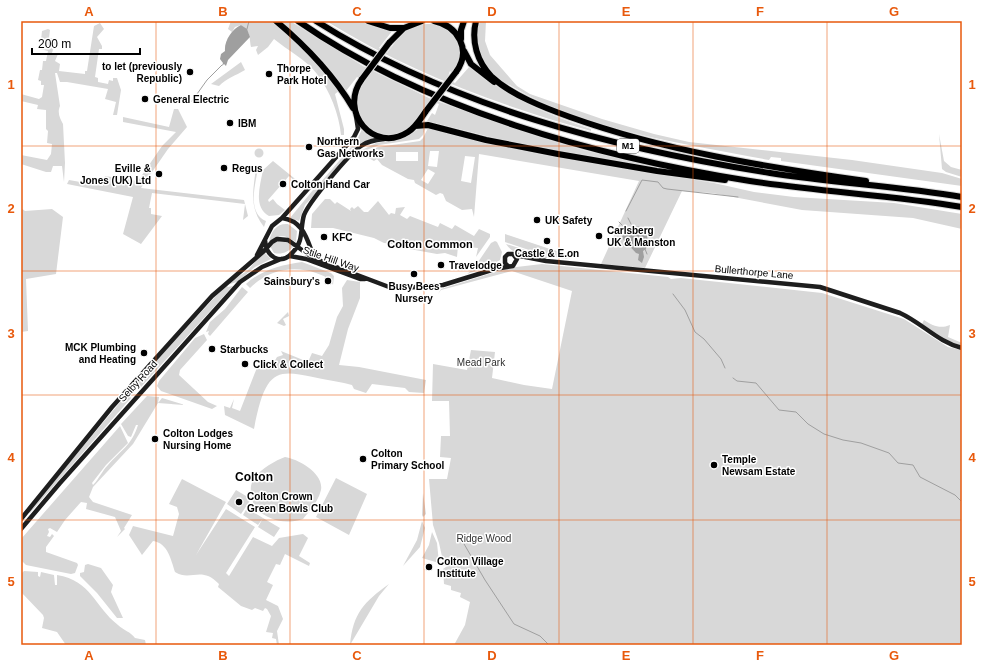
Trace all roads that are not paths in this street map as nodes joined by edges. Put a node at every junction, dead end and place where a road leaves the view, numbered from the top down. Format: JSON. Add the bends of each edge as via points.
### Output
{"nodes":[{"id":1,"x":276,"y":21,"type":"edge"},
{"id":2,"x":298,"y":21,"type":"edge"},
{"id":3,"x":316,"y":21,"type":"edge"},
{"id":4,"x":368,"y":21,"type":"edge"},
{"id":5,"x":422,"y":21,"type":"edge"},
{"id":6,"x":434,"y":21,"type":"edge"},
{"id":7,"x":464,"y":21,"type":"edge"},
{"id":8,"x":476,"y":21,"type":"edge"},
{"id":9,"x":404,"y":28,"type":"junction"},
{"id":10,"x":461,"y":40,"type":"junction"},
{"id":11,"x":464,"y":51,"type":"junction"},
{"id":12,"x":354,"y":109,"type":"junction"},
{"id":13,"x":356,"y":116,"type":"junction"},
{"id":14,"x":415,"y":126,"type":"junction"},
{"id":15,"x":393,"y":137,"type":"junction"},
{"id":16,"x":772,"y":174,"type":"junction"},
{"id":17,"x":751,"y":181,"type":"junction"},
{"id":18,"x":936,"y":192,"type":"junction"},
{"id":19,"x":962,"y":197,"type":"edge"},
{"id":20,"x":962,"y":207,"type":"edge"},
{"id":21,"x":282,"y":218,"type":"junction"},
{"id":22,"x":303,"y":230,"type":"junction"},
{"id":23,"x":265,"y":240,"type":"junction"},
{"id":24,"x":298,"y":247,"type":"junction"},
{"id":25,"x":266,"y":249,"type":"junction"},
{"id":26,"x":515,"y":255,"type":"junction"},
{"id":27,"x":290,"y":256,"type":"junction"},
{"id":28,"x":314,"y":257,"type":"junction"},
{"id":29,"x":281,"y":259,"type":"junction"},
{"id":30,"x":532,"y":259,"type":"junction"},
{"id":31,"x":251,"y":261,"type":"junction"},
{"id":32,"x":504,"y":261,"type":"junction"},
{"id":33,"x":517,"y":262,"type":"junction"},
{"id":34,"x":508,"y":266,"type":"junction"},
{"id":35,"x":495,"y":269,"type":"junction"},
{"id":36,"x":365,"y":278,"type":"junction"},
{"id":37,"x":962,"y":348,"type":"edge"},
{"id":38,"x":21,"y":519,"type":"edge"},
{"id":39,"x":21,"y":529,"type":"edge"}],
"edges":[{"from":1,"to":12,"type":"highway","via":[[323,65]]},
{"from":2,"to":17,"type":"highway","number":"M1","via":[[386,72],[449,101],[497,118],[600,150]]},
{"from":3,"to":16,"type":"highway","number":"M1","via":[[385,61],[437,86],[499,109],[632,147]]},
{"from":4,"to":9,"type":"highway","via":[[390,28]]},
{"from":5,"to":9,"type":"highway"},
{"from":6,"to":10,"type":"highway","via":[[448,26]]},
{"from":7,"to":10,"type":"highway"},
{"from":8,"to":18,"type":"highway","number":"M1","via":[[475,47],[481,63],[491,76],[555,112],[622,134],[711,155],[784,170]]},
{"from":9,"to":12,"type":"highway","bridge":true,"via":[[389,43],[362,79],[354,94]]},
{"from":10,"to":11,"type":"highway"},
{"from":11,"to":14,"type":"highway","bridge":true,"via":[[462,62],[456,72]]},
{"from":11,"to":16,"type":"highway","number":"M1","via":[[471,64],[488,78],[526,102],[554,115],[653,145]]},
{"from":12,"to":13,"type":"highway"},
{"from":13,"to":15,"type":"highway","via":[[372,133]]},
{"from":13,"to":21,"type":"main road","via":[[358,129],[354,137]]},
{"from":14,"to":15,"type":"highway","via":[[405,134]]},
{"from":14,"to":17,"type":"highway","number":"M1","via":[[428,125],[511,145],[657,171],[716,180]]},
{"from":15,"to":22,"type":"main road","via":[[370,141],[359,147],[307,208]]},
{"from":16,"to":18,"type":"highway","number":"M1"},
{"from":17,"to":20,"type":"highway","number":"M1"},
{"from":18,"to":19,"type":"highway","number":"M1"},
{"from":21,"to":22,"type":"main road","via":[[293,221]]},
{"from":21,"to":23,"type":"main road","name":"Selby Road","via":[[272,226]]},
{"from":22,"to":24,"type":"main road"},
{"from":22,"to":28,"type":"main road","name":"Stile Hill Way"},
{"from":23,"to":25,"type":"main road"},
{"from":23,"to":31,"type":"main road","name":"Selby Road"},
{"from":24,"to":25,"type":"main road","name":"Stile Hill Way","via":[[283,239],[272,242]]},
{"from":24,"to":27,"type":"main road"},
{"from":24,"to":28,"type":"main road","name":"Stile Hill Way"},
{"from":25,"to":29,"type":"main road","via":[[271,256]]},
{"from":25,"to":31,"type":"main road","name":"Selby Road"},
{"from":26,"to":30,"type":"main road","name":"Bullerthorpe Lane"},
{"from":26,"to":32,"type":"main road","via":[[508,254]]},
{"from":26,"to":33,"type":"main road"},
{"from":27,"to":29,"type":"main road","name":"Selby Road"},
{"from":27,"to":36,"type":"main road","name":"Stile Hill Way","via":[[306,259],[360,279]]},
{"from":28,"to":36,"type":"main road","name":"Stile Hill Way"},
{"from":29,"to":39,"type":"main road","name":"Selby Road","via":[[262,267],[240,282]]},
{"from":30,"to":33,"type":"main road","name":"Bullerthorpe Lane"},
{"from":30,"to":37,"type":"main road","name":"Bullerthorpe Lane","via":[[820,288],[900,312],[946,343]]},
{"from":31,"to":38,"type":"main road","name":"Selby Road","via":[[212,296],[112,407]]},
{"from":32,"to":34,"type":"main road"},
{"from":32,"to":35,"type":"main road","name":"Stile Hill Way"},
{"from":33,"to":34,"type":"main road","via":[[513,266]]},
{"from":34,"to":35,"type":"main road","name":"Stile Hill Way"},
{"from":35,"to":36,"type":"main road","name":"Stile Hill Way","via":[[443,285],[422,288],[389,287]]}]}
